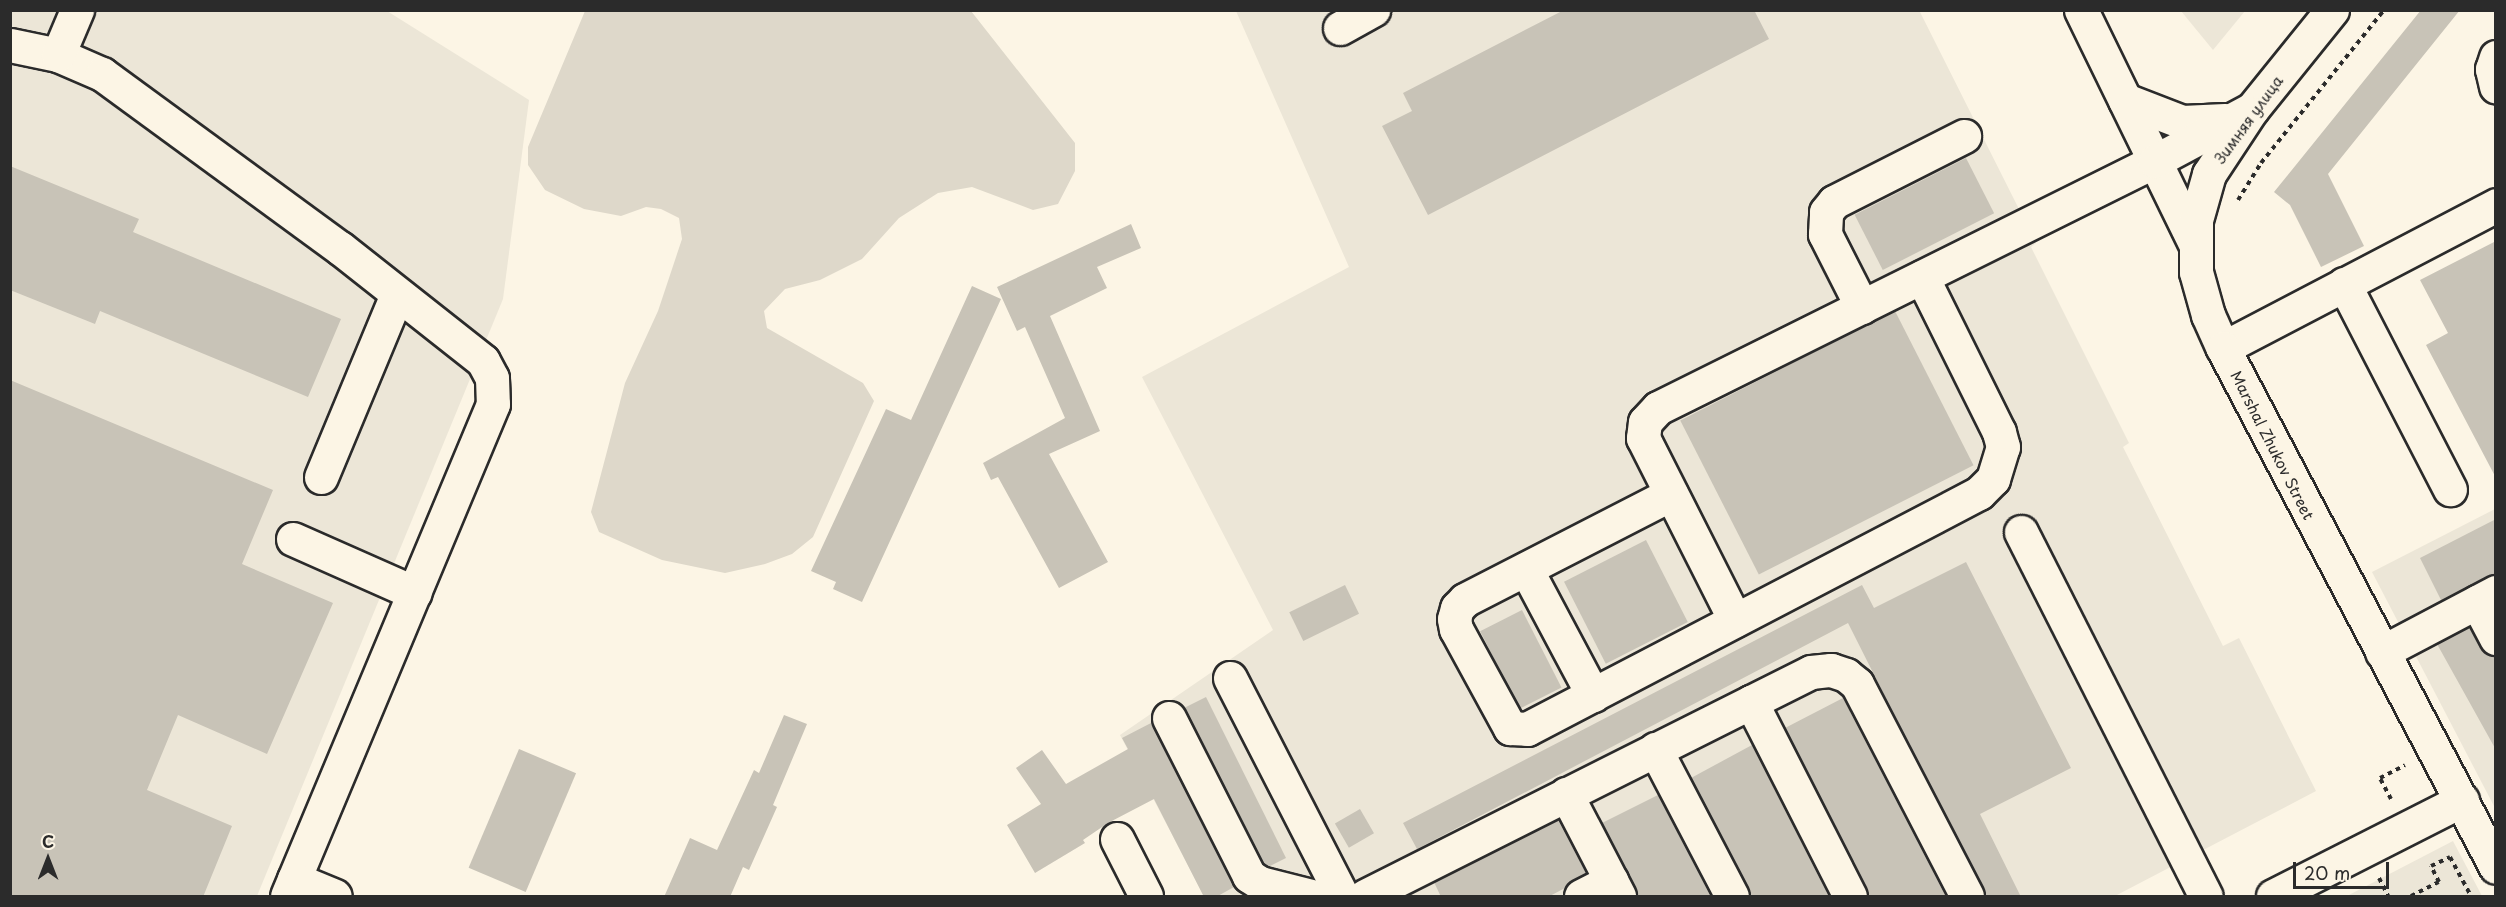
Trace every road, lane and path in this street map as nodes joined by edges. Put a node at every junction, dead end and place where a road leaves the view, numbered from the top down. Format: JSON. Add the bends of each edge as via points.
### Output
{"nodes":[{"id":1,"x":77,"y":10,"type":"edge"},
{"id":2,"x":1373,"y":10,"type":"edge"},
{"id":3,"x":2332,"y":10,"type":"edge"},
{"id":4,"x":2091,"y":14,"type":"edge"},
{"id":5,"x":1340,"y":28,"type":"dead end"},
{"id":6,"x":10,"y":45,"type":"edge"},
{"id":7,"x":58,"y":55,"type":"junction"},
{"id":8,"x":2496,"y":57,"type":"edge"},
{"id":9,"x":2496,"y":87,"type":"edge"},
{"id":10,"x":2125,"y":100,"type":"junction"},
{"id":11,"x":2252,"y":109,"type":"junction"},
{"id":12,"x":1964,"y":136,"type":"dead end"},
{"id":13,"x":2155,"y":162,"type":"junction"},
{"id":14,"x":2496,"y":205,"type":"edge"},
{"id":15,"x":2194,"y":242,"type":"junction"},
{"id":16,"x":1922,"y":277,"type":"junction"},
{"id":17,"x":2344,"y":284,"type":"junction"},
{"id":18,"x":397,"y":294,"type":"junction"},
{"id":19,"x":1862,"y":307,"type":"junction"},
{"id":20,"x":2223,"y":348,"type":"junction"},
{"id":21,"x":321,"y":477,"type":"dead end"},
{"id":22,"x":2450,"y":489,"type":"dead end"},
{"id":23,"x":1671,"y":494,"type":"junction"},
{"id":24,"x":2021,"y":532,"type":"dead end"},
{"id":25,"x":293,"y":539,"type":"dead end"},
{"id":26,"x":1526,"y":569,"type":"junction"},
{"id":27,"x":415,"y":593,"type":"junction"},
{"id":28,"x":2486,"y":597,"type":"edge"},
{"id":29,"x":1735,"y":620,"type":"junction"},
{"id":30,"x":2496,"y":638,"type":"edge"},
{"id":31,"x":2382,"y":652,"type":"junction"},
{"id":32,"x":1230,"y":678,"type":"dead end"},
{"id":33,"x":1593,"y":695,"type":"junction"},
{"id":34,"x":1751,"y":702,"type":"junction"},
{"id":35,"x":1169,"y":718,"type":"dead end"},
{"id":36,"x":1655,"y":749,"type":"junction"},
{"id":37,"x":1566,"y":794,"type":"junction"},
{"id":38,"x":2462,"y":800,"type":"junction"},
{"id":39,"x":1117,"y":839,"type":"dead end"},
{"id":40,"x":2496,"y":867,"type":"edge"},
{"id":41,"x":291,"y":888,"type":"edge"},
{"id":42,"x":1615,"y":889,"type":"edge"},
{"id":43,"x":1280,"y":892,"type":"edge"},
{"id":44,"x":335,"y":897,"type":"edge"},
{"id":45,"x":1146,"y":897,"type":"edge"},
{"id":46,"x":1311,"y":897,"type":"edge"},
{"id":47,"x":1342,"y":897,"type":"edge"},
{"id":48,"x":1365,"y":897,"type":"edge"},
{"id":49,"x":1581,"y":897,"type":"edge"},
{"id":50,"x":1732,"y":897,"type":"edge"},
{"id":51,"x":1850,"y":897,"type":"edge"},
{"id":52,"x":1967,"y":897,"type":"edge"},
{"id":53,"x":2206,"y":897,"type":"edge"},
{"id":54,"x":2273,"y":897,"type":"edge"},
{"id":55,"x":2411,"y":897,"type":"edge"},
{"id":56,"x":2471,"y":897,"type":"edge"}],
"edges":[{"from":1,"to":7,"type":"main road"},
{"from":2,"to":5,"type":"main road"},
{"from":3,"to":11,"type":"main road","name":"Зимняя улица"},
{"from":4,"to":10,"type":"main road","name":"Marshal Zhukov Street"},
{"from":6,"to":7,"type":"main road"},
{"from":7,"to":18,"type":"main road","via":[[102,74]]},
{"from":8,"to":9,"type":"main road","via":[[2492,69]]},
{"from":10,"to":11,"type":"main road","via":[[2182,122],[2226,119]]},
{"from":10,"to":13,"type":"main road","name":"Marshal Zhukov Street"},
{"from":11,"to":13,"type":"main road"},
{"from":11,"to":15,"type":"main road","name":"Зимняя улица","via":[[2209,174]]},
{"from":12,"to":19,"type":"main road","via":[[1834,202],[1826,212],[1825,234]]},
{"from":13,"to":15,"type":"main road","name":"Marshal Zhukov Street"},
{"from":13,"to":16,"type":"main road"},
{"from":14,"to":17,"type":"main road"},
{"from":15,"to":20,"type":"main road","name":"Marshal Zhukov Street","via":[[2201,294]]},
{"from":16,"to":19,"type":"main road"},
{"from":16,"to":29,"type":"main road","via":[[1999,432],[2003,447],[1996,473],[1979,493]]},
{"from":17,"to":20,"type":"main road"},
{"from":17,"to":22,"type":"main road"},
{"from":18,"to":21,"type":"main road"},
{"from":18,"to":27,"type":"main road","via":[[483,361],[492,378],[494,404]]},
{"from":19,"to":23,"type":"main road","via":[[1658,408],[1645,422],[1643,438]]},
{"from":20,"to":31,"type":"main road","name":"Marshal Zhukov Street"},
{"from":23,"to":26,"type":"main road"},
{"from":23,"to":29,"type":"main road"},
{"from":24,"to":53,"type":"main road"},
{"from":25,"to":27,"type":"main road"},
{"from":26,"to":33,"type":"main road"},
{"from":26,"to":33,"type":"main road","via":[[1465,600],[1454,619],[1505,724],[1516,731],[1527,729]]},
{"from":27,"to":41,"type":"main road"},
{"from":28,"to":30,"type":"main road"},
{"from":28,"to":31,"type":"main road"},
{"from":29,"to":33,"type":"main road"},
{"from":31,"to":38,"type":"main road","name":"Marshal Zhukov Street"},
{"from":32,"to":47,"type":"main road"},
{"from":34,"to":36,"type":"main road"},
{"from":34,"to":51,"type":"main road"},
{"from":34,"to":52,"type":"main road","via":[[1811,672],[1831,670],[1852,679]]},
{"from":35,"to":43,"type":"main road","via":[[1249,876]]},
{"from":36,"to":37,"type":"main road"},
{"from":36,"to":50,"type":"main road"},
{"from":37,"to":42,"type":"main road"},
{"from":37,"to":48,"type":"main road"},
{"from":38,"to":40,"type":"main road","name":"Marshal Zhukov Street"},
{"from":38,"to":54,"type":"main road"},
{"from":39,"to":45,"type":"main road"},
{"from":41,"to":44,"type":"main road"},
{"from":42,"to":49,"type":"main road"},
{"from":43,"to":46,"type":"main road"},
{"from":55,"to":56,"type":"path","via":[[2439,882],[2431,866],[2450,857]]}]}
